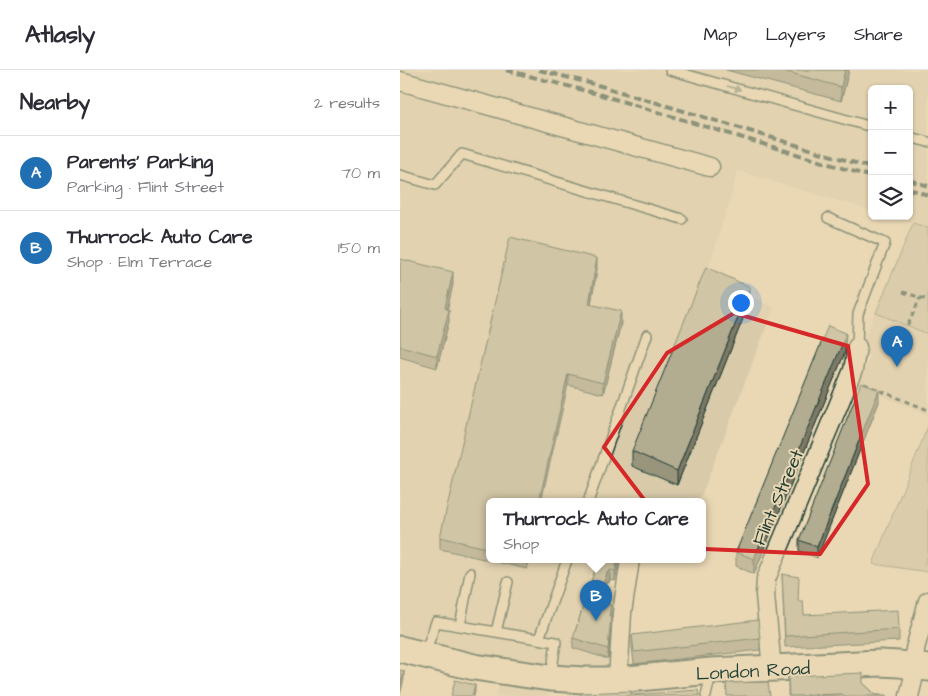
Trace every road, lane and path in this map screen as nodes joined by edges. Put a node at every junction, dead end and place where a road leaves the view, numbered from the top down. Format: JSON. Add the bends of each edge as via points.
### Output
{"nodes":[{"id":1,"x":670,"y":70,"type":"edge"},
{"id":2,"x":400,"y":82,"type":"edge"},
{"id":3,"x":868,"y":126,"type":"edge"},
{"id":4,"x":913,"y":138,"type":"edge"},
{"id":5,"x":928,"y":142,"type":"edge"},
{"id":6,"x":710,"y":167,"type":"dead end"},
{"id":7,"x":400,"y":175,"type":"edge"},
{"id":8,"x":828,"y":218,"type":"dead end"},
{"id":9,"x":682,"y":219,"type":"dead end"},
{"id":10,"x":903,"y":292,"type":"dead end"},
{"id":11,"x":920,"y":298,"type":"junction"},
{"id":12,"x":928,"y":300,"type":"edge"},
{"id":13,"x":908,"y":326,"type":"dead end"},
{"id":14,"x":647,"y":335,"type":"dead end"},
{"id":15,"x":857,"y":347,"type":"joint"},
{"id":16,"x":858,"y":376,"type":"junction"},
{"id":17,"x":928,"y":410,"type":"edge"},
{"id":18,"x":589,"y":498,"type":"edge"},
{"id":19,"x":566,"y":563,"type":"edge"},
{"id":20,"x":630,"y":563,"type":"edge"},
{"id":21,"x":470,"y":573,"type":"dead end"},
{"id":22,"x":508,"y":582,"type":"dead end"},
{"id":23,"x":928,"y":601,"type":"edge"},
{"id":24,"x":460,"y":626,"type":"junction"},
{"id":25,"x":496,"y":632,"type":"junction"},
{"id":26,"x":539,"y":639,"type":"junction"},
{"id":27,"x":400,"y":650,"type":"edge"},
{"id":28,"x":424,"y":655,"type":"junction"},
{"id":29,"x":922,"y":667,"type":"edge"},
{"id":30,"x":772,"y":669,"type":"junction"},
{"id":31,"x":711,"y":671,"type":"junction"},
{"id":32,"x":550,"y":678,"type":"junction"},
{"id":33,"x":628,"y":682,"type":"junction"},
{"id":34,"x":706,"y":696,"type":"edge"},
{"id":35,"x":909,"y":696,"type":"edge"}],
"edges":[{"from":1,"to":3,"type":"lane","one_way":true},
{"from":2,"to":6,"type":"street"},
{"from":4,"to":5,"type":"lane"},
{"from":7,"to":9,"type":"lane","via":[[435,185],[462,154]]},
{"from":8,"to":15,"type":"lane","via":[[885,243],[858,314]]},
{"from":10,"to":11,"type":"path"},
{"from":11,"to":12,"type":"path"},
{"from":11,"to":13,"type":"path"},
{"from":14,"to":18,"type":"lane"},
{"from":15,"to":16,"type":"street","name":"Flint Street"},
{"from":16,"to":17,"type":"path"},
{"from":16,"to":30,"type":"street","name":"Flint Street","via":[[766,579]]},
{"from":19,"to":26,"type":"lane"},
{"from":20,"to":33,"type":"street","via":[[622,613]]},
{"from":21,"to":24,"type":"lane"},
{"from":22,"to":25,"type":"lane"},
{"from":23,"to":29,"type":"street","via":[[915,649]]},
{"from":24,"to":25,"type":"lane"},
{"from":24,"to":28,"type":"lane","via":[[436,622]]},
{"from":25,"to":26,"type":"lane"},
{"from":26,"to":32,"type":"lane","via":[[556,642]]},
{"from":27,"to":28,"type":"street","name":"London Road"},
{"from":28,"to":32,"type":"street","name":"London Road","via":[[474,667]]},
{"from":29,"to":30,"type":"street","name":"London Road","via":[[880,663]]},
{"from":29,"to":35,"type":"street"},
{"from":30,"to":31,"type":"street","name":"London Road"},
{"from":31,"to":33,"type":"street","name":"London Road"},
{"from":31,"to":34,"type":"lane"},
{"from":32,"to":33,"type":"street","name":"London Road"}]}
